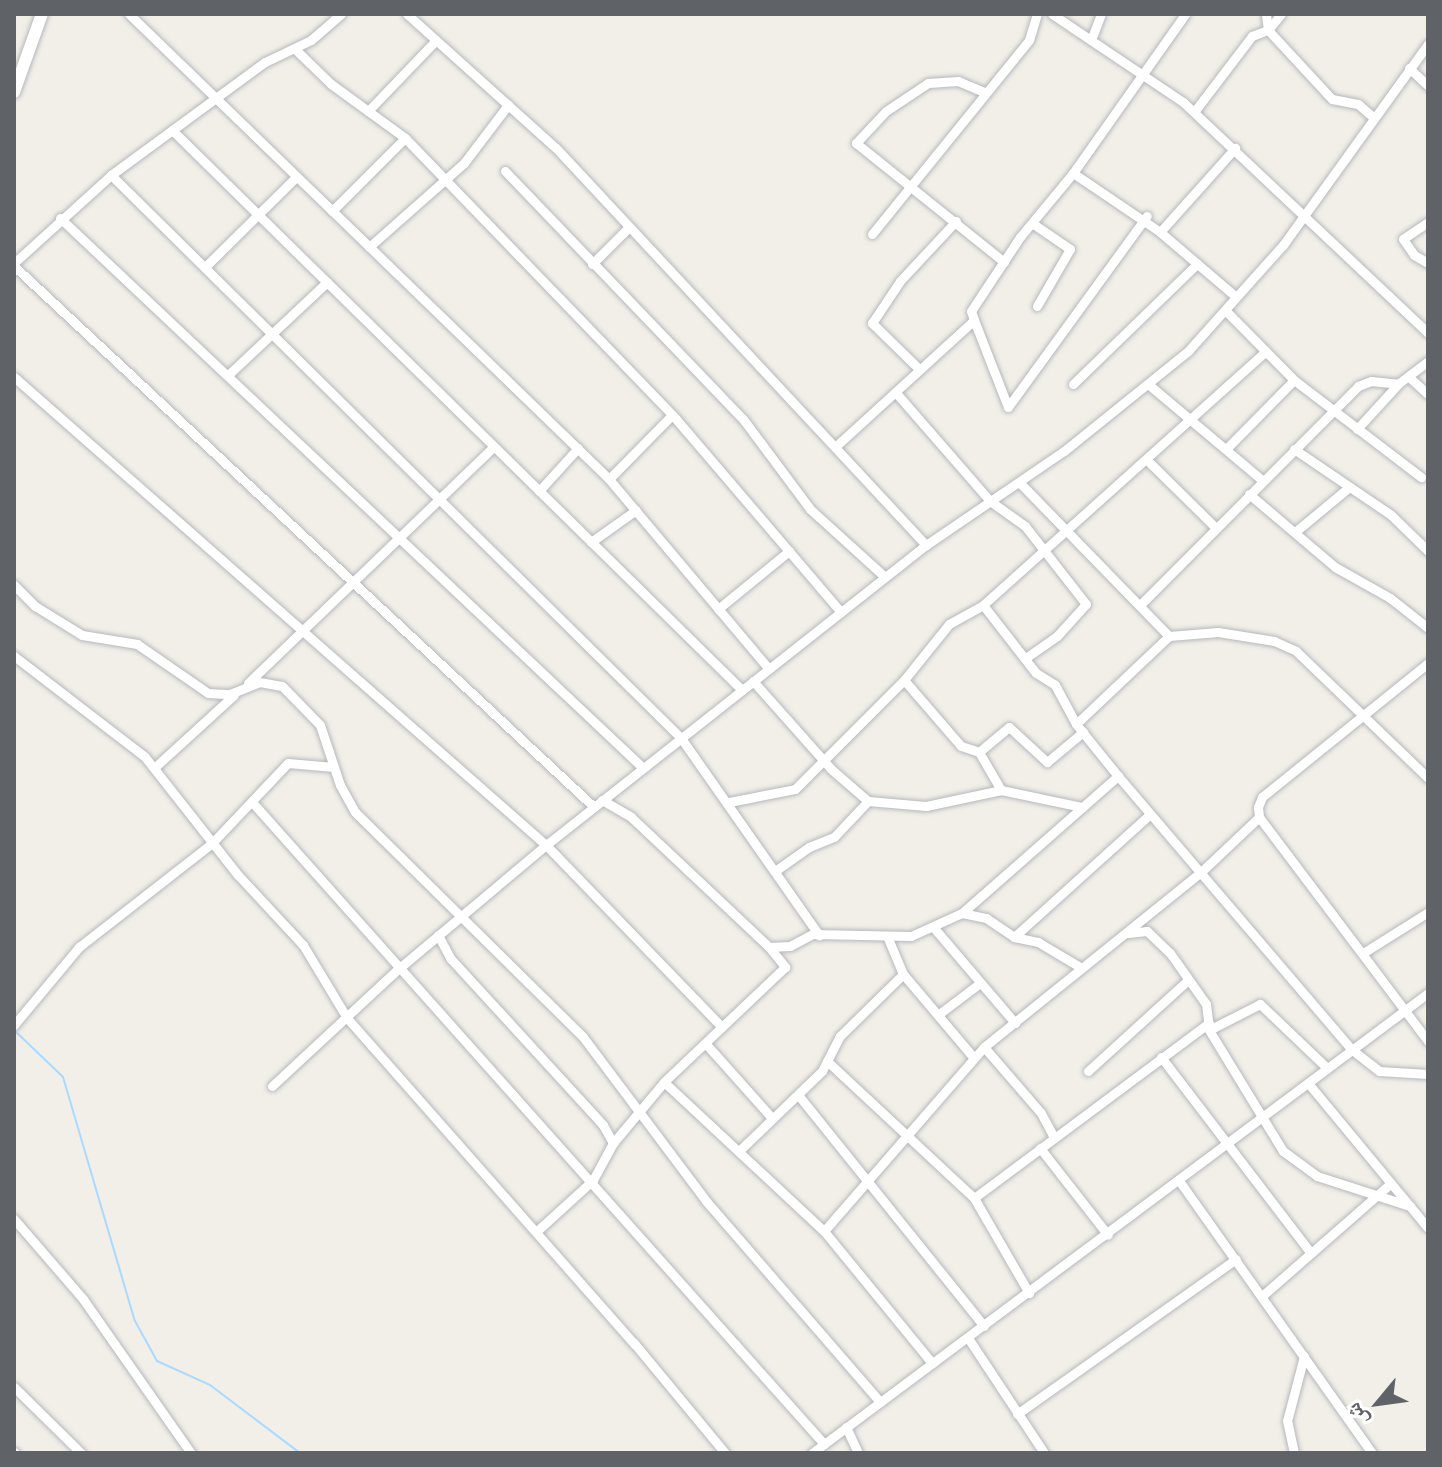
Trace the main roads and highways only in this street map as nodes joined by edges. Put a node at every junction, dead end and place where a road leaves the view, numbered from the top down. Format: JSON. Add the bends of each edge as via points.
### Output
{"nodes":[{"id":1,"x":42,"y":14,"type":"edge"},
{"id":2,"x":14,"y":92,"type":"edge"}],
"edges":[{"from":1,"to":2,"type":"main road"}]}
